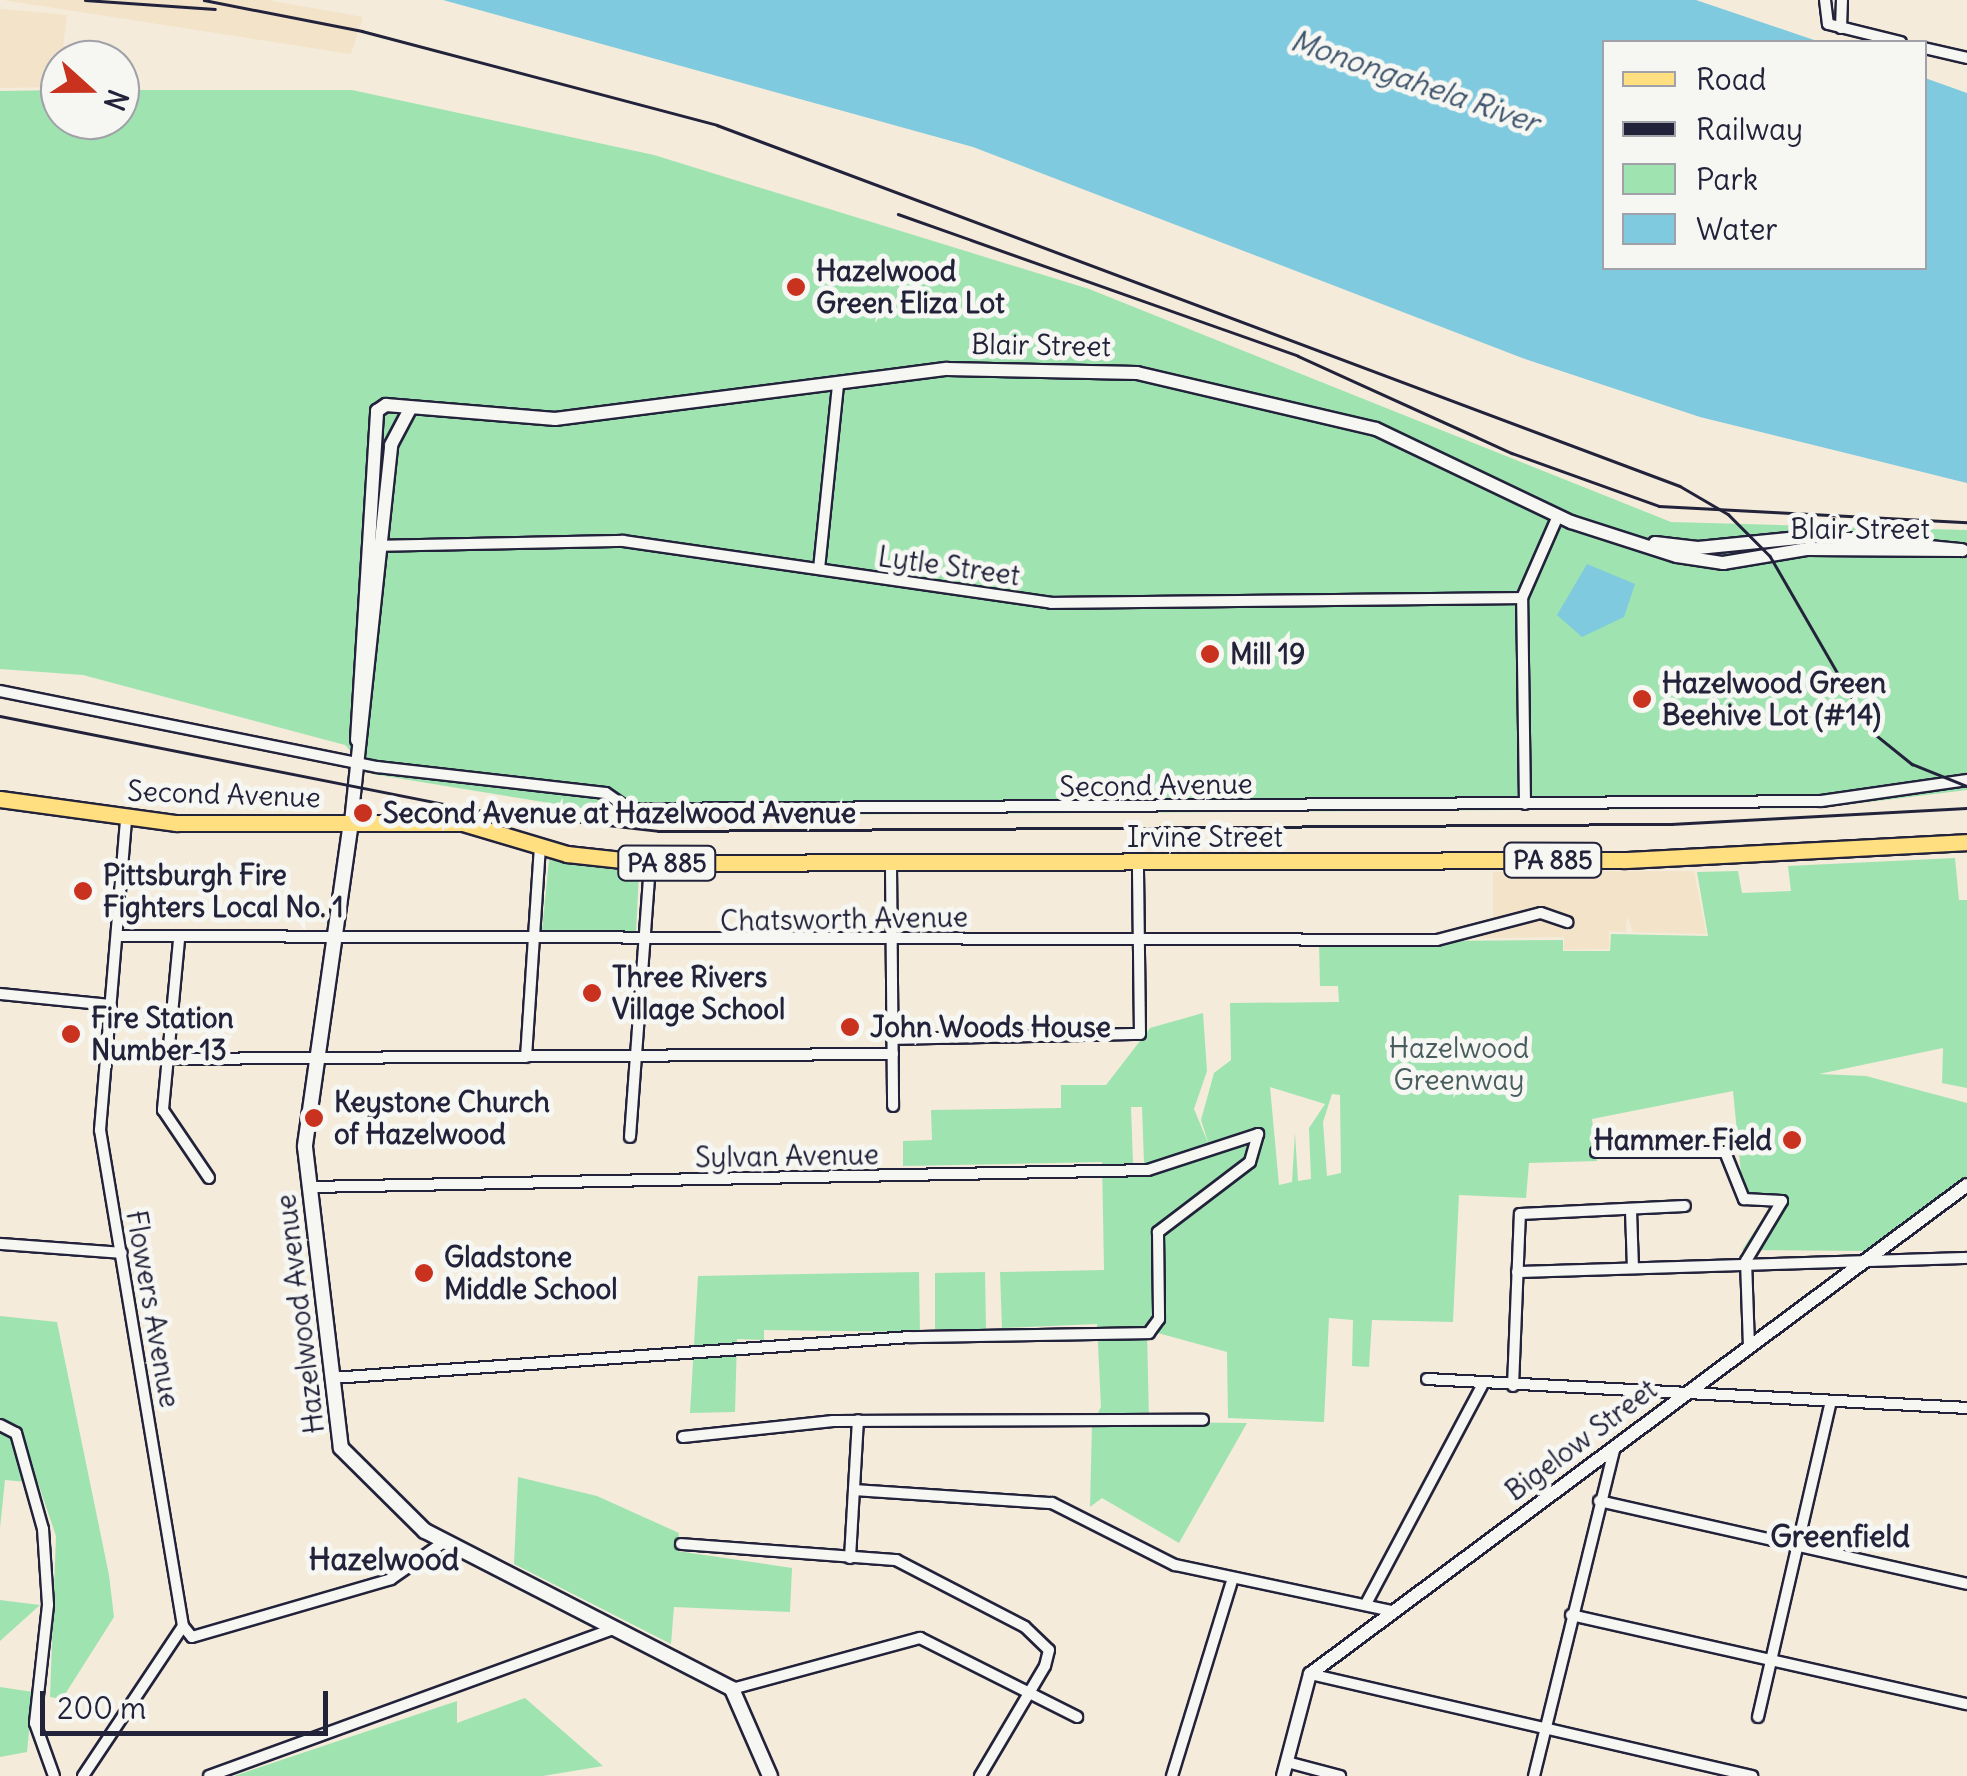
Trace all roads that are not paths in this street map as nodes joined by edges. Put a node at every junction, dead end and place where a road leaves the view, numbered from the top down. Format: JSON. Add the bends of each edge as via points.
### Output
{"nodes":[{"id":1,"x":1826,"y":0,"type":"edge"},
{"id":2,"x":1842,"y":0,"type":"edge"},
{"id":3,"x":1841,"y":28,"type":"junction"},
{"id":4,"x":1892,"y":40,"type":"edge"},
{"id":5,"x":1927,"y":49,"type":"edge"},
{"id":6,"x":1967,"y":58,"type":"edge"},
{"id":7,"x":838,"y":384,"type":"junction"},
{"id":8,"x":404,"y":413,"type":"junction"},
{"id":9,"x":378,"y":414,"type":"joint"},
{"id":10,"x":1558,"y":516,"type":"junction"},
{"id":11,"x":374,"y":546,"type":"junction"},
{"id":12,"x":1964,"y":550,"type":"edge"},
{"id":13,"x":819,"y":569,"type":"junction"},
{"id":14,"x":1522,"y":598,"type":"junction"},
{"id":15,"x":0,"y":691,"type":"edge"},
{"id":16,"x":355,"y":762,"type":"junction"},
{"id":17,"x":1967,"y":780,"type":"edge"},
{"id":18,"x":0,"y":799,"type":"edge"},
{"id":19,"x":1525,"y":804,"type":"junction"},
{"id":20,"x":126,"y":818,"type":"junction"},
{"id":21,"x":351,"y":822,"type":"junction"},
{"id":22,"x":448,"y":822,"type":"joint"},
{"id":23,"x":1967,"y":842,"type":"edge"},
{"id":24,"x":540,"y":848,"type":"junction"},
{"id":25,"x":1138,"y":862,"type":"junction"},
{"id":26,"x":650,"y":863,"type":"junction"},
{"id":27,"x":891,"y":866,"type":"junction"},
{"id":28,"x":1566,"y":922,"type":"dead end"},
{"id":29,"x":117,"y":936,"type":"junction"},
{"id":30,"x":1140,"y":936,"type":"junction"},
{"id":31,"x":179,"y":940,"type":"junction"},
{"id":32,"x":335,"y":940,"type":"junction"},
{"id":33,"x":891,"y":940,"type":"junction"},
{"id":34,"x":533,"y":942,"type":"junction"},
{"id":35,"x":644,"y":944,"type":"junction"},
{"id":36,"x":0,"y":994,"type":"edge"},
{"id":37,"x":110,"y":1005,"type":"junction"},
{"id":38,"x":892,"y":1039,"type":"junction"},
{"id":39,"x":893,"y":1054,"type":"junction"},
{"id":40,"x":318,"y":1056,"type":"junction"},
{"id":41,"x":526,"y":1056,"type":"junction"},
{"id":42,"x":639,"y":1057,"type":"junction"},
{"id":43,"x":169,"y":1060,"type":"junction"},
{"id":44,"x":893,"y":1106,"type":"dead end"},
{"id":45,"x":630,"y":1137,"type":"dead end"},
{"id":46,"x":1596,"y":1152,"type":"dead end"},
{"id":47,"x":209,"y":1178,"type":"dead end"},
{"id":48,"x":1967,"y":1185,"type":"edge"},
{"id":49,"x":311,"y":1187,"type":"junction"},
{"id":50,"x":1685,"y":1206,"type":"dead end"},
{"id":51,"x":1631,"y":1211,"type":"junction"},
{"id":52,"x":0,"y":1244,"type":"edge"},
{"id":53,"x":122,"y":1253,"type":"junction"},
{"id":54,"x":1870,"y":1257,"type":"junction"},
{"id":55,"x":1967,"y":1258,"type":"edge"},
{"id":56,"x":1746,"y":1261,"type":"junction"},
{"id":57,"x":1633,"y":1267,"type":"junction"},
{"id":58,"x":1518,"y":1272,"type":"junction"},
{"id":59,"x":1748,"y":1346,"type":"junction"},
{"id":60,"x":332,"y":1378,"type":"junction"},
{"id":61,"x":1426,"y":1380,"type":"dead end"},
{"id":62,"x":1482,"y":1384,"type":"junction"},
{"id":63,"x":1513,"y":1386,"type":"junction"},
{"id":64,"x":1682,"y":1395,"type":"junction"},
{"id":65,"x":1832,"y":1402,"type":"junction"},
{"id":66,"x":1967,"y":1408,"type":"edge"},
{"id":67,"x":858,"y":1420,"type":"junction"},
{"id":68,"x":1203,"y":1420,"type":"dead end"},
{"id":69,"x":0,"y":1424,"type":"edge"},
{"id":70,"x":682,"y":1437,"type":"dead end"},
{"id":71,"x":1617,"y":1445,"type":"junction"},
{"id":72,"x":855,"y":1490,"type":"junction"},
{"id":73,"x":1599,"y":1500,"type":"junction"},
{"id":74,"x":444,"y":1542,"type":"junction"},
{"id":75,"x":681,"y":1544,"type":"dead end"},
{"id":76,"x":1800,"y":1546,"type":"junction"},
{"id":77,"x":850,"y":1558,"type":"junction"},
{"id":78,"x":1232,"y":1578,"type":"junction"},
{"id":79,"x":1967,"y":1584,"type":"edge"},
{"id":80,"x":1367,"y":1602,"type":"junction"},
{"id":81,"x":1392,"y":1611,"type":"junction"},
{"id":82,"x":1570,"y":1615,"type":"junction"},
{"id":83,"x":183,"y":1626,"type":"junction"},
{"id":84,"x":616,"y":1628,"type":"junction"},
{"id":85,"x":1774,"y":1660,"type":"junction"},
{"id":86,"x":1310,"y":1674,"type":"junction"},
{"id":87,"x":732,"y":1689,"type":"junction"},
{"id":88,"x":1030,"y":1690,"type":"junction"},
{"id":89,"x":1967,"y":1704,"type":"edge"},
{"id":90,"x":1077,"y":1716,"type":"dead end"},
{"id":91,"x":1758,"y":1717,"type":"dead end"},
{"id":92,"x":1544,"y":1727,"type":"junction"},
{"id":93,"x":1285,"y":1769,"type":"edge"},
{"id":94,"x":54,"y":1776,"type":"edge"},
{"id":95,"x":84,"y":1776,"type":"edge"},
{"id":96,"x":208,"y":1776,"type":"edge"},
{"id":97,"x":770,"y":1776,"type":"edge"},
{"id":98,"x":980,"y":1776,"type":"edge"},
{"id":99,"x":1172,"y":1776,"type":"edge"},
{"id":100,"x":1340,"y":1776,"type":"edge"},
{"id":101,"x":1534,"y":1776,"type":"edge"},
{"id":102,"x":1752,"y":1776,"type":"edge"}],
"edges":[{"from":1,"to":3,"type":"street","via":[[1822,19]]},
{"from":2,"to":3,"type":"street"},
{"from":3,"to":4,"type":"street"},
{"from":5,"to":6,"type":"street"},
{"from":7,"to":8,"type":"street","name":"Blair Street","via":[[613,416]]},
{"from":7,"to":10,"type":"street","name":"Blair Street","via":[[976,367],[1180,378],[1376,429]]},
{"from":7,"to":13,"type":"street"},
{"from":8,"to":9,"type":"street","name":"Blair Street","via":[[386,405]]},
{"from":8,"to":11,"type":"street","name":"Hazelwood Avenue"},
{"from":9,"to":11,"type":"street","name":"Hazelwood Avenue"},
{"from":10,"to":12,"type":"street","name":"Blair Street","via":[[1723,563],[1808,548]]},
{"from":10,"to":14,"type":"street"},
{"from":11,"to":13,"type":"street","name":"Lytle Street","via":[[623,541]]},
{"from":11,"to":16,"type":"street","name":"Hazelwood Avenue"},
{"from":13,"to":14,"type":"street","name":"Lytle Street","via":[[1051,603]]},
{"from":14,"to":19,"type":"street"},
{"from":15,"to":16,"type":"street","name":"Second Avenue"},
{"from":16,"to":19,"type":"street","name":"Second Avenue","via":[[606,793],[621,808],[648,810]]},
{"from":16,"to":21,"type":"street","name":"Hazelwood Avenue"},
{"from":17,"to":19,"type":"street","name":"Second Avenue","via":[[1822,800]]},
{"from":18,"to":20,"type":"main road","name":"Second Avenue","number":"PA 885"},
{"from":20,"to":21,"type":"main road","name":"Second Avenue","number":"PA 885"},
{"from":20,"to":29,"type":"street","name":"Flowers Avenue"},
{"from":21,"to":22,"type":"main road","name":"Second Avenue","number":"PA 885"},
{"from":21,"to":32,"type":"main road","name":"Hazelwood Avenue"},
{"from":22,"to":24,"type":"main road","name":"Irvine Street","number":"PA 885"},
{"from":23,"to":25,"type":"main road","name":"Irvine Street","number":"PA 885","via":[[1625,860]]},
{"from":24,"to":26,"type":"main road","name":"Irvine Street","number":"PA 885"},
{"from":24,"to":34,"type":"street"},
{"from":25,"to":27,"type":"main road","name":"Irvine Street","number":"PA 885"},
{"from":25,"to":30,"type":"street"},
{"from":26,"to":27,"type":"main road","name":"Irvine Street","number":"PA 885"},
{"from":26,"to":35,"type":"street"},
{"from":27,"to":33,"type":"street"},
{"from":28,"to":30,"type":"street","name":"Chatsworth Avenue","via":[[1542,913],[1437,940]]},
{"from":29,"to":31,"type":"street","name":"Chatsworth Avenue"},
{"from":29,"to":37,"type":"street","name":"Flowers Avenue"},
{"from":30,"to":33,"type":"street","name":"Chatsworth Avenue"},
{"from":30,"to":38,"type":"street","via":[[1140,1034]]},
{"from":31,"to":32,"type":"street","name":"Chatsworth Avenue"},
{"from":31,"to":43,"type":"street"},
{"from":32,"to":34,"type":"street","name":"Chatsworth Avenue"},
{"from":32,"to":40,"type":"main road","name":"Hazelwood Avenue"},
{"from":33,"to":35,"type":"street","name":"Chatsworth Avenue"},
{"from":33,"to":38,"type":"street"},
{"from":34,"to":35,"type":"street","name":"Chatsworth Avenue"},
{"from":34,"to":41,"type":"street"},
{"from":35,"to":42,"type":"street"},
{"from":36,"to":37,"type":"street"},
{"from":37,"to":53,"type":"street","name":"Flowers Avenue","via":[[100,1130]]},
{"from":38,"to":39,"type":"street"},
{"from":39,"to":42,"type":"street"},
{"from":39,"to":44,"type":"street"},
{"from":40,"to":41,"type":"street"},
{"from":40,"to":43,"type":"street"},
{"from":40,"to":49,"type":"main road","name":"Hazelwood Avenue","via":[[305,1147]]},
{"from":41,"to":42,"type":"street"},
{"from":42,"to":45,"type":"street"},
{"from":43,"to":47,"type":"street","via":[[166,1121]]},
{"from":46,"to":56,"type":"street","via":[[1720,1149],[1744,1199],[1782,1201]]},
{"from":48,"to":54,"type":"street","name":"Bigelow Street"},
{"from":49,"to":60,"type":"main road","name":"Hazelwood Avenue"},
{"from":49,"to":60,"type":"street","name":"Sylvan Avenue","via":[[1148,1170],[1258,1134],[1250,1162],[1158,1232],[1159,1319],[1148,1332],[910,1337]]},
{"from":50,"to":51,"type":"street"},
{"from":51,"to":57,"type":"street"},
{"from":51,"to":58,"type":"street","via":[[1520,1214]]},
{"from":52,"to":53,"type":"street"},
{"from":53,"to":83,"type":"street","name":"Flowers Avenue"},
{"from":54,"to":55,"type":"street"},
{"from":54,"to":56,"type":"street"},
{"from":54,"to":59,"type":"street","name":"Bigelow Street"},
{"from":56,"to":57,"type":"street"},
{"from":56,"to":59,"type":"street"},
{"from":57,"to":58,"type":"street"},
{"from":58,"to":63,"type":"street"},
{"from":59,"to":64,"type":"street","name":"Bigelow Street"},
{"from":60,"to":74,"type":"main road","name":"Hazelwood Avenue","via":[[341,1448]]},
{"from":61,"to":62,"type":"street"},
{"from":62,"to":63,"type":"street"},
{"from":62,"to":80,"type":"street"},
{"from":63,"to":64,"type":"street"},
{"from":64,"to":65,"type":"street"},
{"from":64,"to":71,"type":"street","name":"Bigelow Street"},
{"from":65,"to":66,"type":"street"},
{"from":65,"to":76,"type":"street"},
{"from":67,"to":68,"type":"street"},
{"from":67,"to":70,"type":"street"},
{"from":67,"to":72,"type":"street"},
{"from":69,"to":94,"type":"street","via":[[16,1433],[47,1562],[35,1723]]},
{"from":71,"to":73,"type":"street"},
{"from":71,"to":81,"type":"street","name":"Bigelow Street"},
{"from":72,"to":77,"type":"street"},
{"from":72,"to":78,"type":"street","via":[[1052,1503],[1175,1565]]},
{"from":73,"to":76,"type":"street"},
{"from":73,"to":82,"type":"street"},
{"from":74,"to":83,"type":"street","via":[[391,1579],[192,1637]]},
{"from":74,"to":84,"type":"main road","name":"Hazelwood Avenue"},
{"from":75,"to":77,"type":"street"},
{"from":76,"to":79,"type":"street"},
{"from":76,"to":85,"type":"street"},
{"from":77,"to":88,"type":"street","via":[[911,1564],[996,1608],[1049,1650]]},
{"from":78,"to":80,"type":"street"},
{"from":78,"to":99,"type":"street"},
{"from":80,"to":81,"type":"street"},
{"from":81,"to":86,"type":"street","name":"Bigelow Street"},
{"from":82,"to":85,"type":"street"},
{"from":82,"to":92,"type":"street"},
{"from":83,"to":95,"type":"street"},
{"from":84,"to":87,"type":"main road","name":"Hazelwood Avenue"},
{"from":84,"to":96,"type":"street"},
{"from":85,"to":89,"type":"street"},
{"from":85,"to":91,"type":"street"},
{"from":86,"to":92,"type":"street"},
{"from":86,"to":93,"type":"street"},
{"from":87,"to":88,"type":"street","via":[[920,1638]]},
{"from":87,"to":97,"type":"main road"},
{"from":88,"to":90,"type":"street"},
{"from":88,"to":98,"type":"street"},
{"from":92,"to":101,"type":"street"},
{"from":92,"to":102,"type":"street"},
{"from":93,"to":100,"type":"street"}]}
